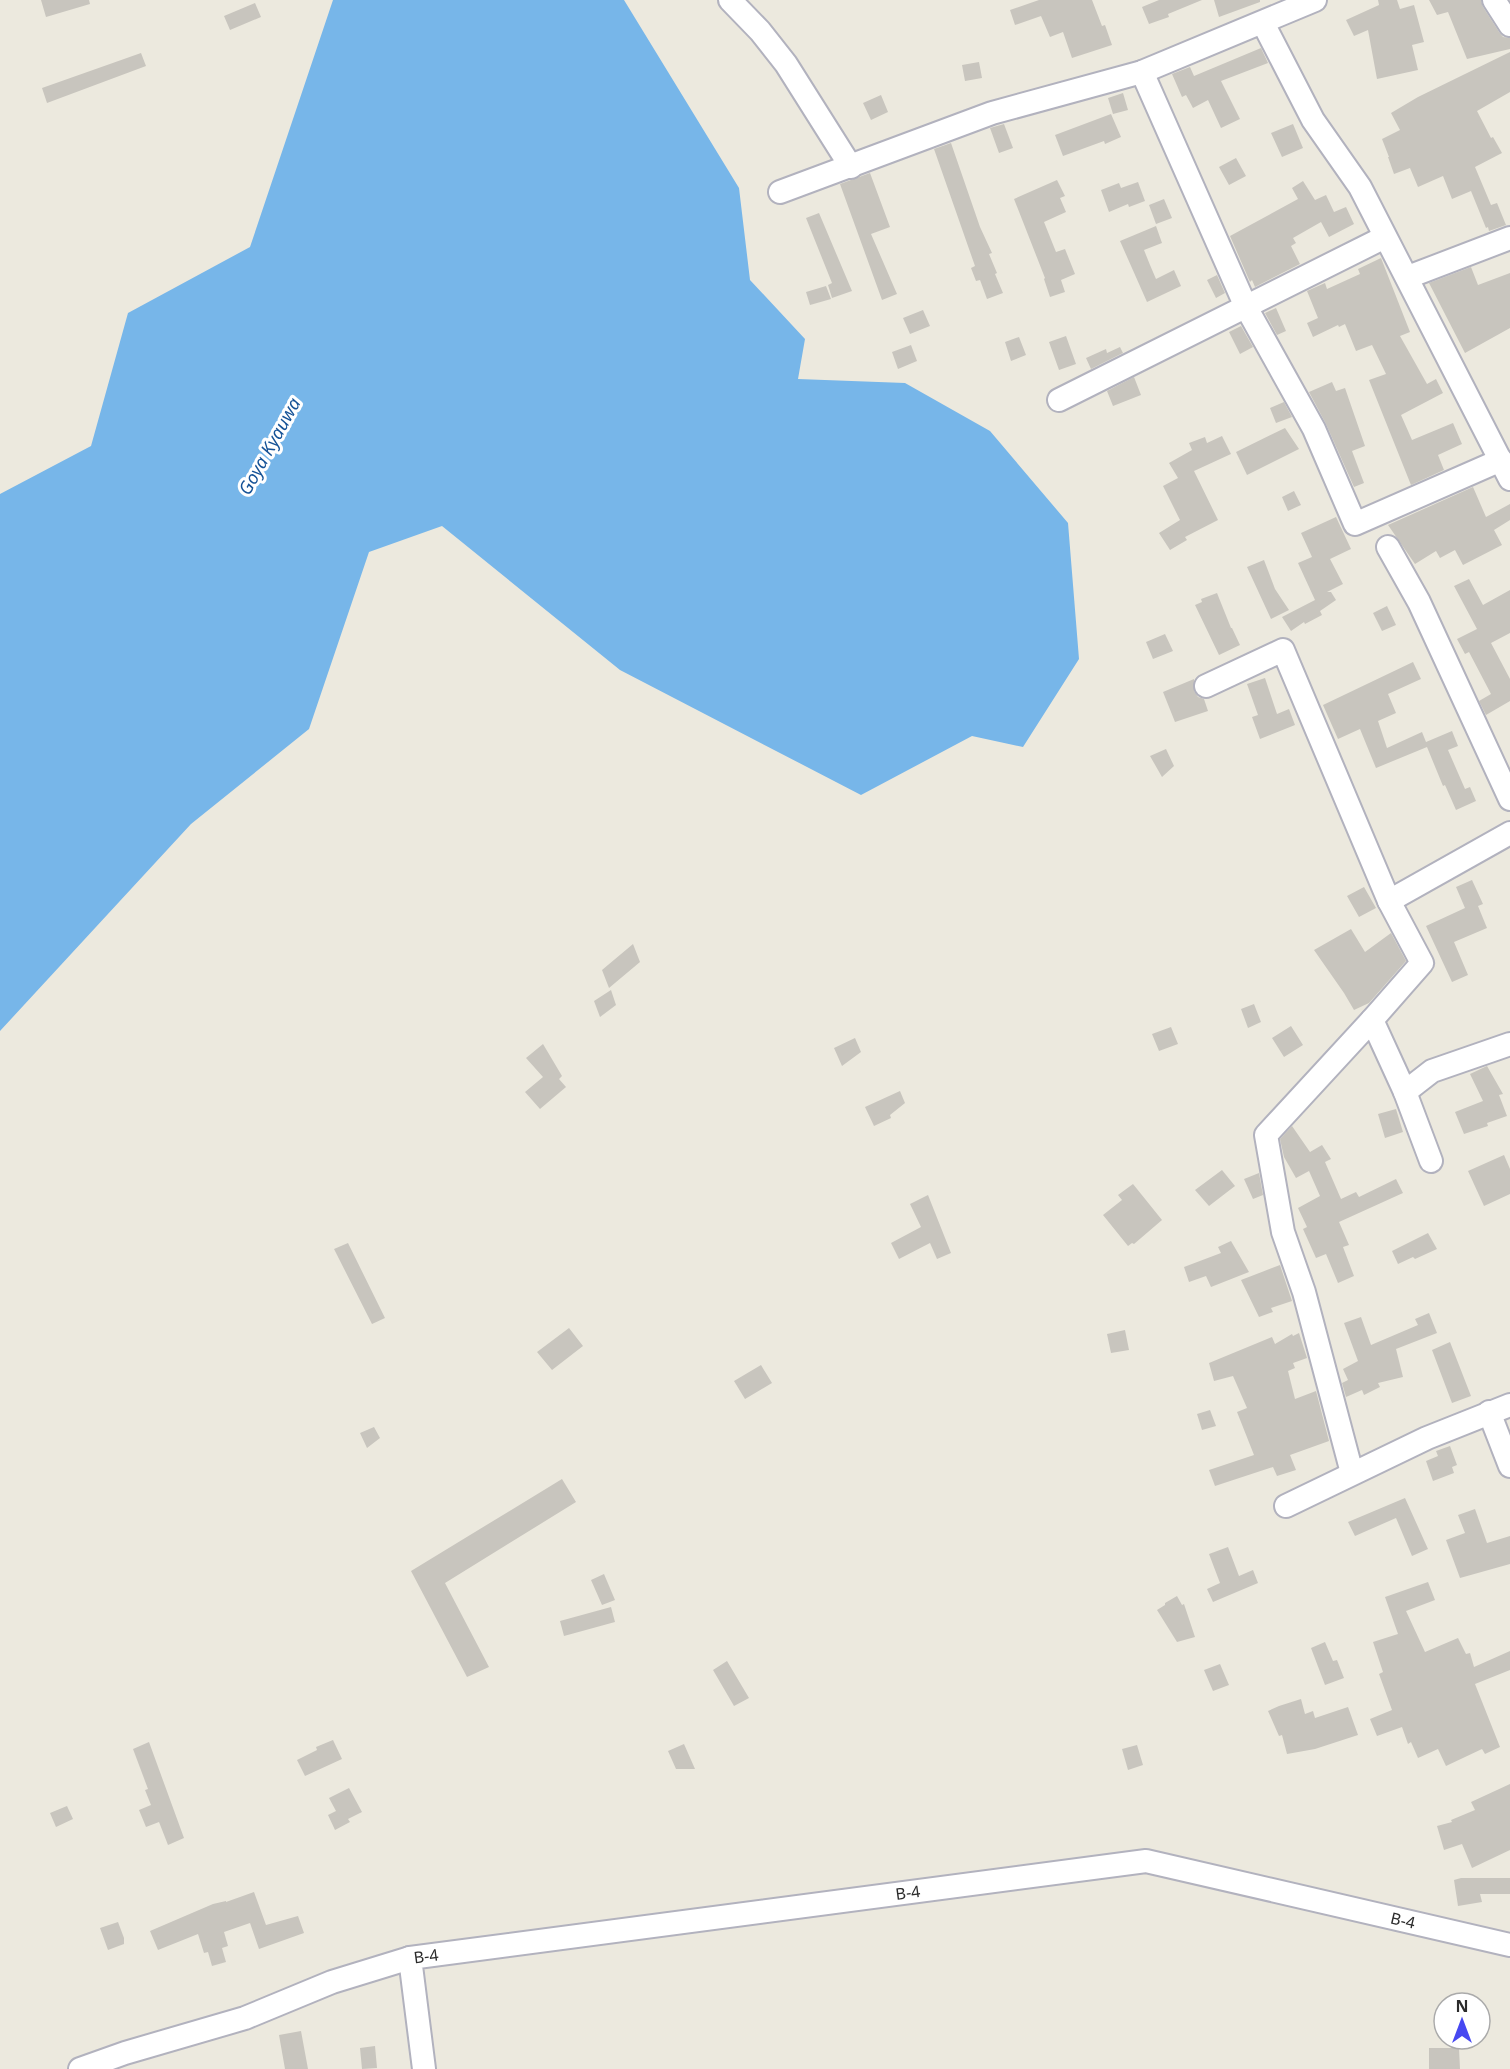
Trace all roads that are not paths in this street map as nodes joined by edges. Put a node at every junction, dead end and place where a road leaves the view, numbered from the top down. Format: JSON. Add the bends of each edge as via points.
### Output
{"nodes":[{"id":1,"x":730,"y":0,"type":"edge"},
{"id":2,"x":1315,"y":0,"type":"edge"},
{"id":3,"x":1494,"y":0,"type":"edge"},
{"id":4,"x":1263,"y":23,"type":"junction"},
{"id":5,"x":1510,"y":25,"type":"edge"},
{"id":6,"x":1142,"y":72,"type":"junction"},
{"id":7,"x":850,"y":167,"type":"junction"},
{"id":8,"x":780,"y":192,"type":"dead end"},
{"id":9,"x":1385,"y":237,"type":"junction"},
{"id":10,"x":1510,"y":238,"type":"edge"},
{"id":11,"x":1408,"y":277,"type":"junction"},
{"id":12,"x":1246,"y":307,"type":"junction"},
{"id":13,"x":1059,"y":400,"type":"dead end"},
{"id":14,"x":1506,"y":470,"type":"edge"},
{"id":15,"x":1388,"y":547,"type":"dead end"},
{"id":16,"x":1206,"y":686,"type":"dead end"},
{"id":17,"x":1510,"y":799,"type":"edge"},
{"id":18,"x":1510,"y":833,"type":"edge"},
{"id":19,"x":1389,"y":902,"type":"junction"},
{"id":20,"x":1372,"y":1020,"type":"junction"},
{"id":21,"x":1510,"y":1044,"type":"edge"},
{"id":22,"x":1405,"y":1092,"type":"junction"},
{"id":23,"x":1431,"y":1161,"type":"dead end"},
{"id":24,"x":1500,"y":1408,"type":"edge"},
{"id":25,"x":1510,"y":1466,"type":"edge"},
{"id":26,"x":1352,"y":1473,"type":"junction"},
{"id":27,"x":1286,"y":1506,"type":"dead end"},
{"id":28,"x":1510,"y":1945,"type":"edge"},
{"id":29,"x":410,"y":1958,"type":"junction"},
{"id":30,"x":80,"y":2069,"type":"edge"},
{"id":31,"x":423,"y":2069,"type":"edge"}],
"edges":[{"from":1,"to":7,"type":"street","via":[[786,63]]},
{"from":2,"to":4,"type":"street"},
{"from":3,"to":5,"type":"street"},
{"from":4,"to":6,"type":"street"},
{"from":4,"to":9,"type":"street","via":[[1312,120],[1360,187]]},
{"from":6,"to":7,"type":"street","via":[[992,114]]},
{"from":6,"to":12,"type":"street"},
{"from":7,"to":8,"type":"street"},
{"from":9,"to":11,"type":"street"},
{"from":9,"to":12,"type":"street"},
{"from":10,"to":11,"type":"street"},
{"from":11,"to":14,"type":"street"},
{"from":12,"to":13,"type":"street"},
{"from":12,"to":14,"type":"street","via":[[1314,429],[1354,524]]},
{"from":15,"to":17,"type":"street","via":[[1419,602]]},
{"from":16,"to":19,"type":"street","via":[[1283,650]]},
{"from":18,"to":19,"type":"street"},
{"from":19,"to":20,"type":"street","via":[[1422,963]]},
{"from":20,"to":22,"type":"street"},
{"from":20,"to":26,"type":"street","via":[[1266,1135],[1283,1232],[1304,1292]]},
{"from":21,"to":22,"type":"street","via":[[1432,1071]]},
{"from":22,"to":23,"type":"street"},
{"from":24,"to":25,"type":"street"},
{"from":24,"to":26,"type":"street"},
{"from":26,"to":27,"type":"street"},
{"from":28,"to":29,"type":"street","name":"B-4","via":[[1146,1861]]},
{"from":29,"to":30,"type":"street","via":[[332,1982],[245,2018]]},
{"from":29,"to":31,"type":"street","name":"B-4"}]}
